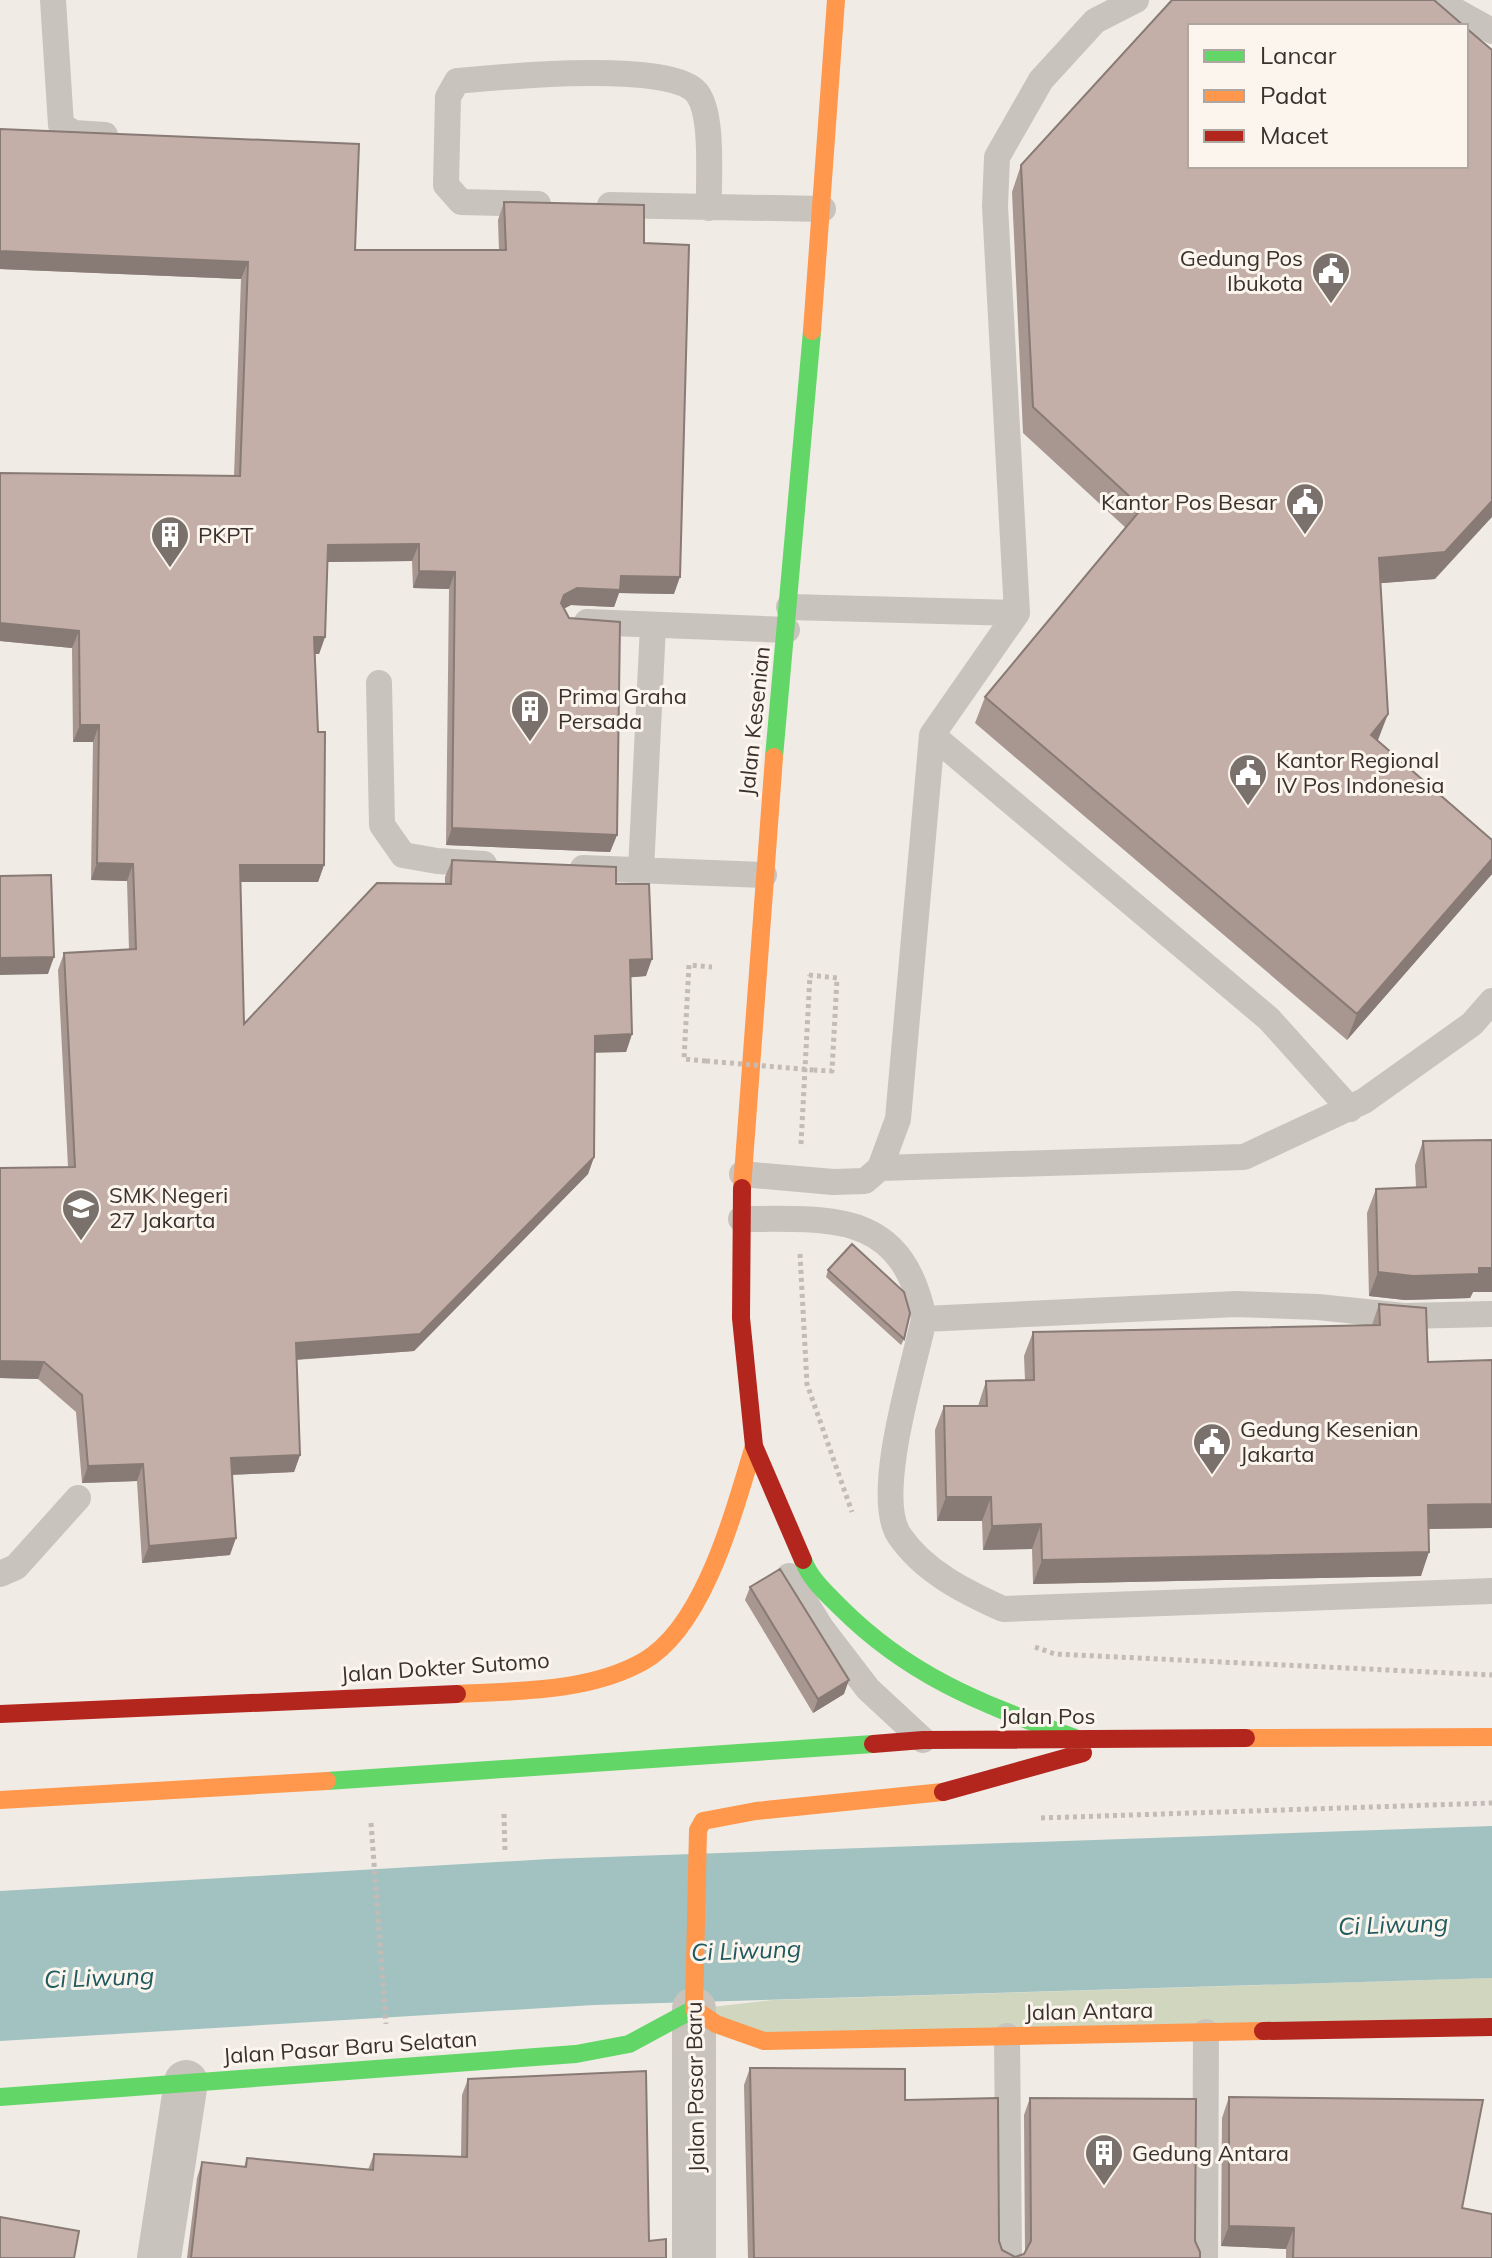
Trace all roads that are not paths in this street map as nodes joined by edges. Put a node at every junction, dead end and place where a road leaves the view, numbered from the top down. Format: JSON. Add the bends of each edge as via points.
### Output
{"nodes":[{"id":1,"x":53,"y":0,"type":"edge"},
{"id":2,"x":812,"y":0,"type":"edge"},
{"id":3,"x":1136,"y":0,"type":"edge"},
{"id":4,"x":1436,"y":0,"type":"edge"},
{"id":5,"x":836,"y":6,"type":"edge"},
{"id":6,"x":1492,"y":31,"type":"edge"},
{"id":7,"x":136,"y":136,"type":"edge"},
{"id":8,"x":556,"y":204,"type":"edge"},
{"id":9,"x":587,"y":205,"type":"edge"},
{"id":10,"x":709,"y":208,"type":"junction"},
{"id":11,"x":823,"y":209,"type":"junction"},
{"id":12,"x":1017,"y":613,"type":"junction"},
{"id":13,"x":788,"y":618,"type":"junction"},
{"id":14,"x":571,"y":621,"type":"edge"},
{"id":15,"x":653,"y":626,"type":"junction"},
{"id":16,"x":379,"y":683,"type":"dead end"},
{"id":17,"x":932,"y":735,"type":"junction"},
{"id":18,"x":516,"y":865,"type":"edge"},
{"id":19,"x":563,"y":867,"type":"edge"},
{"id":20,"x":641,"y":870,"type":"junction"},
{"id":21,"x":764,"y":875,"type":"junction"},
{"id":22,"x":1492,"y":1001,"type":"edge"},
{"id":23,"x":1350,"y":1109,"type":"junction"},
{"id":24,"x":880,"y":1168,"type":"junction"},
{"id":25,"x":742,"y":1174,"type":"junction"},
{"id":26,"x":741,"y":1219,"type":"junction"},
{"id":27,"x":1492,"y":1314,"type":"edge"},
{"id":28,"x":924,"y":1319,"type":"junction"},
{"id":29,"x":754,"y":1446,"type":"junction"},
{"id":30,"x":78,"y":1498,"type":"dead end"},
{"id":31,"x":0,"y":1574,"type":"edge"},
{"id":32,"x":1492,"y":1591,"type":"edge"},
{"id":33,"x":0,"y":1714,"type":"edge"},
{"id":34,"x":1492,"y":1737,"type":"edge"},
{"id":35,"x":923,"y":1740,"type":"junction"},
{"id":36,"x":1080,"y":1740,"type":"junction"},
{"id":37,"x":1122,"y":1740,"type":"junction"},
{"id":38,"x":0,"y":1800,"type":"edge"},
{"id":39,"x":694,"y":2006,"type":"junction"},
{"id":40,"x":1492,"y":2027,"type":"edge"},
{"id":41,"x":1206,"y":2032,"type":"junction"},
{"id":42,"x":1007,"y":2036,"type":"junction"},
{"id":43,"x":186,"y":2082,"type":"junction"},
{"id":44,"x":0,"y":2097,"type":"edge"},
{"id":45,"x":159,"y":2258,"type":"edge"},
{"id":46,"x":694,"y":2258,"type":"edge"},
{"id":47,"x":1009,"y":2258,"type":"edge"},
{"id":48,"x":1205,"y":2258,"type":"edge"}],
"edges":[{"from":1,"to":7,"type":"lane","via":[[61,125],[74,133]]},
{"from":2,"to":5,"type":"main road"},
{"from":3,"to":12,"type":"lane","via":[[1095,21],[1041,80],[997,157],[995,206]]},
{"from":4,"to":6,"type":"lane"},
{"from":5,"to":11,"type":"main road","name":"Jalan Kesenian"},
{"from":8,"to":10,"type":"lane","via":[[461,202],[446,185],[448,97],[457,81],[559,72],[674,78],[696,92],[706,111]]},
{"from":9,"to":10,"type":"lane"},
{"from":10,"to":11,"type":"lane"},
{"from":11,"to":13,"type":"main road","name":"Jalan Kesenian"},
{"from":12,"to":13,"type":"lane"},
{"from":12,"to":17,"type":"lane"},
{"from":13,"to":15,"type":"lane"},
{"from":13,"to":21,"type":"main road","name":"Jalan Kesenian"},
{"from":14,"to":15,"type":"lane"},
{"from":15,"to":20,"type":"lane"},
{"from":16,"to":18,"type":"lane","via":[[382,825],[403,855]]},
{"from":17,"to":23,"type":"lane","via":[[1269,1019]]},
{"from":17,"to":24,"type":"lane","via":[[898,1119]]},
{"from":19,"to":20,"type":"lane"},
{"from":20,"to":21,"type":"lane"},
{"from":21,"to":25,"type":"main road","name":"Jalan Kesenian"},
{"from":22,"to":23,"type":"lane","via":[[1472,1024]]},
{"from":23,"to":24,"type":"lane","via":[[1244,1157]]},
{"from":24,"to":25,"type":"lane","via":[[865,1181]]},
{"from":25,"to":26,"type":"main road","name":"Jalan Kesenian"},
{"from":26,"to":28,"type":"lane","via":[[799,1219],[872,1231],[900,1254]]},
{"from":26,"to":29,"type":"main road","name":"Jalan Kesenian","via":[[741,1318]]},
{"from":27,"to":28,"type":"lane","via":[[1404,1316],[1236,1304]]},
{"from":28,"to":32,"type":"lane","via":[[891,1471],[889,1504],[898,1534],[929,1568],[976,1597],[1003,1609]]},
{"from":29,"to":33,"type":"main road","name":"Jalan Dokter Sutomo","via":[[716,1562],[669,1640],[644,1661],[609,1675],[520,1689]]},
{"from":29,"to":35,"type":"lane","via":[[788,1574],[868,1689]]},
{"from":29,"to":36,"type":"main road","via":[[810,1577],[874,1641],[963,1696]]},
{"from":30,"to":31,"type":"lane","via":[[16,1567]]},
{"from":34,"to":37,"type":"main road","name":"Jalan Pos"},
{"from":35,"to":36,"type":"main road","name":"Jalan Pos"},
{"from":35,"to":38,"type":"main road","name":"Jalan Pos"},
{"from":36,"to":37,"type":"main road","name":"Jalan Pos"},
{"from":37,"to":39,"type":"main road","name":"Jalan Pasar Baru","via":[[1041,1767],[918,1796],[749,1809],[703,1821],[697,1841]]},
{"from":39,"to":42,"type":"main road","name":"Jalan Antara","via":[[716,2024],[764,2041]]},
{"from":39,"to":43,"type":"main road","name":"Jalan Pasar Baru Selatan","via":[[629,2044],[576,2054]]},
{"from":39,"to":46,"type":"street","name":"Jalan Pasar Baru"},
{"from":40,"to":41,"type":"main road","name":"Jalan Antara"},
{"from":41,"to":42,"type":"main road","name":"Jalan Antara"},
{"from":41,"to":48,"type":"lane"},
{"from":42,"to":47,"type":"lane"},
{"from":43,"to":44,"type":"main road","name":"Jalan Pasar Baru Selatan"},
{"from":43,"to":45,"type":"street"}]}
